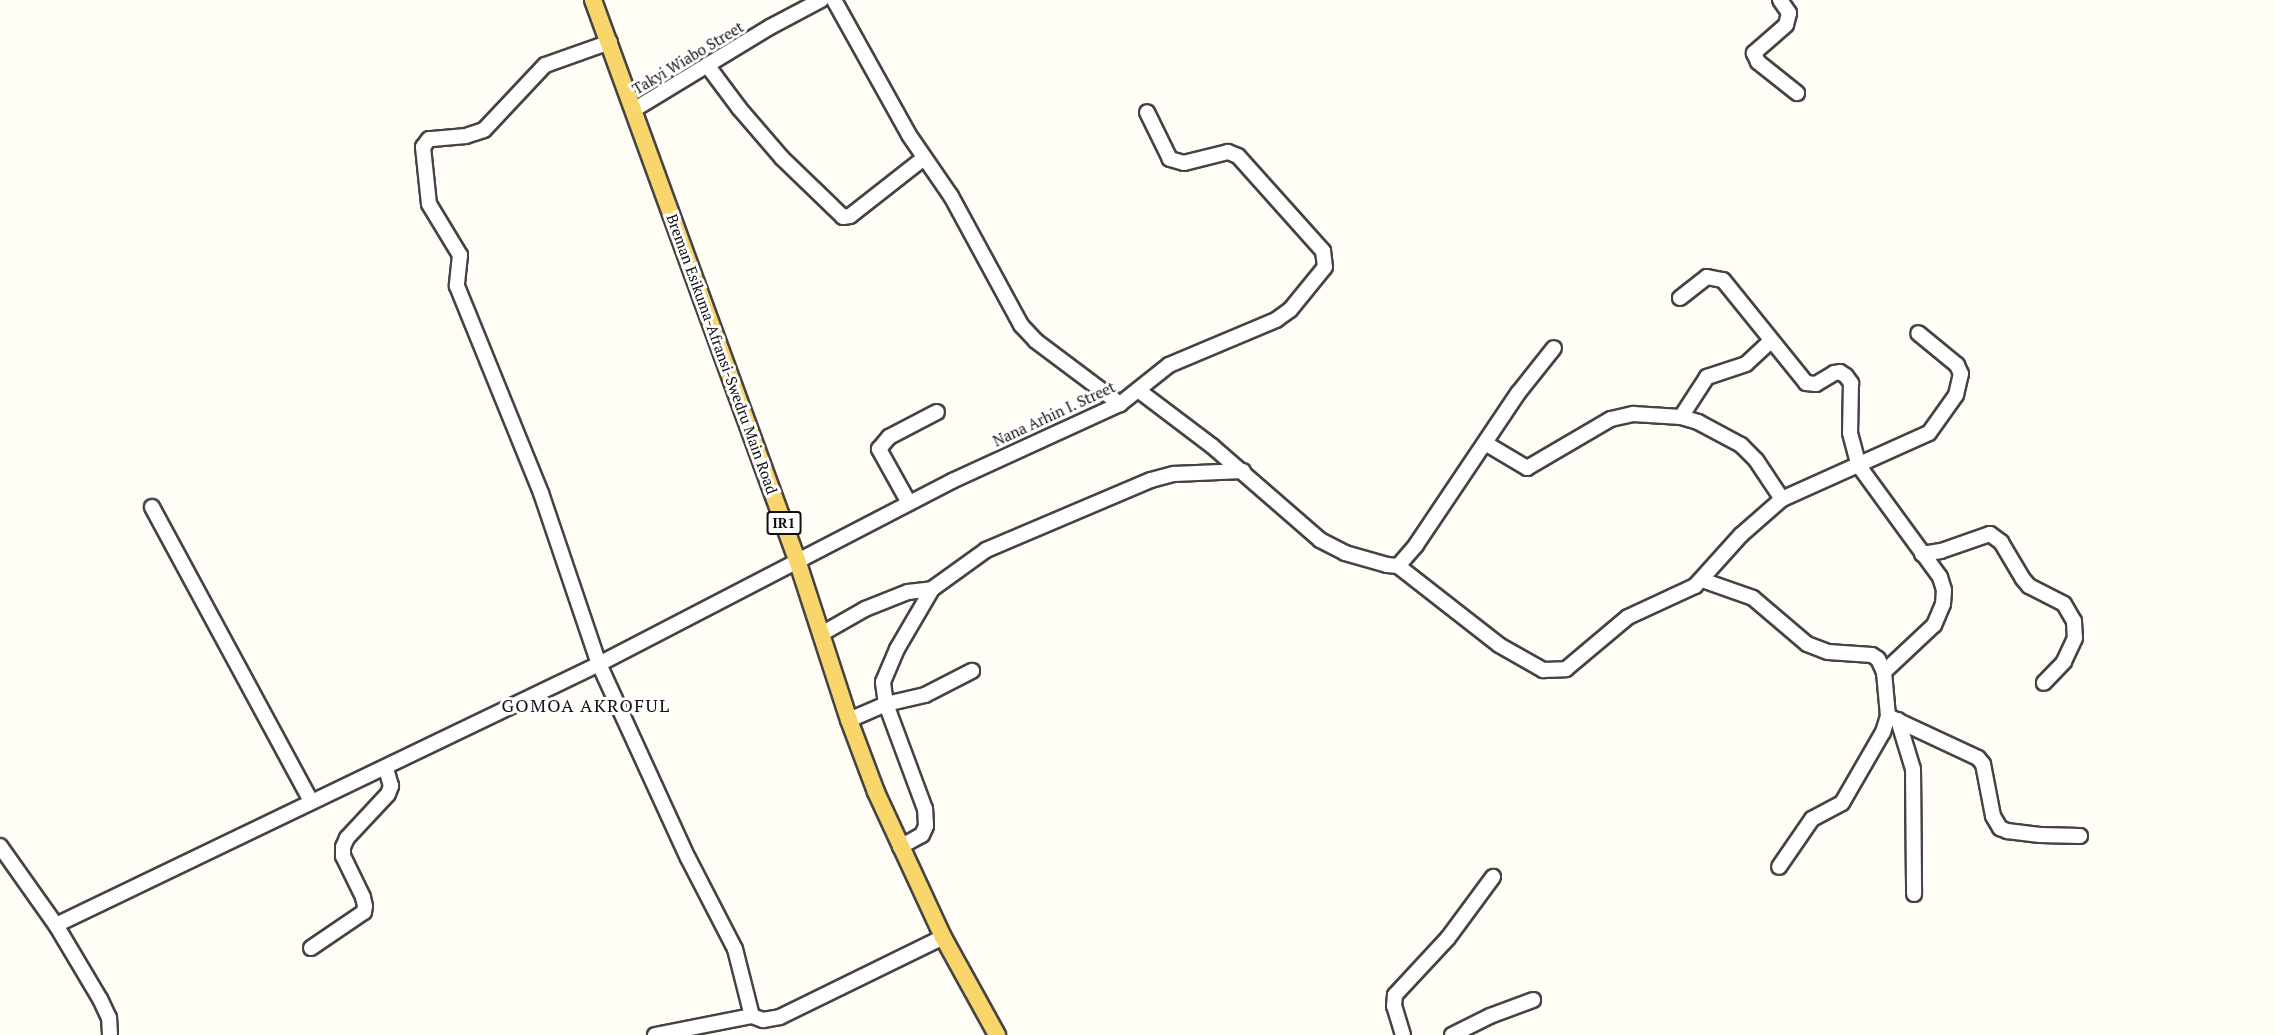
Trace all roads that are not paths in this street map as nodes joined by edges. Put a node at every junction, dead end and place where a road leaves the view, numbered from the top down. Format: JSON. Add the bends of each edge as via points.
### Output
{"nodes":[{"id":1,"x":593,"y":0,"type":"edge"},
{"id":2,"x":821,"y":0,"type":"edge"},
{"id":3,"x":834,"y":0,"type":"edge"},
{"id":4,"x":1780,"y":0,"type":"edge"},
{"id":5,"x":610,"y":42,"type":"junction"},
{"id":6,"x":707,"y":65,"type":"junction"},
{"id":7,"x":1797,"y":93,"type":"dead end"},
{"id":8,"x":635,"y":109,"type":"junction"},
{"id":9,"x":1147,"y":112,"type":"dead end"},
{"id":10,"x":924,"y":158,"type":"junction"},
{"id":11,"x":1680,"y":298,"type":"dead end"},
{"id":12,"x":1918,"y":333,"type":"dead end"},
{"id":13,"x":1772,"y":342,"type":"junction"},
{"id":14,"x":1554,"y":348,"type":"dead end"},
{"id":15,"x":1138,"y":390,"type":"junction"},
{"id":16,"x":1120,"y":404,"type":"junction"},
{"id":17,"x":937,"y":412,"type":"dead end"},
{"id":18,"x":1681,"y":417,"type":"junction"},
{"id":19,"x":1485,"y":443,"type":"junction"},
{"id":20,"x":1859,"y":466,"type":"junction"},
{"id":21,"x":1243,"y":471,"type":"junction"},
{"id":22,"x":1782,"y":499,"type":"junction"},
{"id":23,"x":909,"y":503,"type":"junction"},
{"id":24,"x":152,"y":507,"type":"dead end"},
{"id":25,"x":1922,"y":554,"type":"junction"},
{"id":26,"x":797,"y":560,"type":"junction"},
{"id":27,"x":1398,"y":566,"type":"junction"},
{"id":28,"x":1702,"y":580,"type":"junction"},
{"id":29,"x":932,"y":589,"type":"junction"},
{"id":30,"x":823,"y":633,"type":"junction"},
{"id":31,"x":599,"y":664,"type":"junction"},
{"id":32,"x":972,"y":671,"type":"dead end"},
{"id":33,"x":1884,"y":672,"type":"junction"},
{"id":34,"x":2044,"y":682,"type":"dead end"},
{"id":35,"x":886,"y":704,"type":"junction"},
{"id":36,"x":1893,"y":718,"type":"junction"},
{"id":37,"x":849,"y":720,"type":"junction"},
{"id":38,"x":386,"y":768,"type":"junction"},
{"id":39,"x":311,"y":801,"type":"junction"},
{"id":40,"x":2080,"y":836,"type":"dead end"},
{"id":41,"x":0,"y":846,"type":"edge"},
{"id":42,"x":900,"y":846,"type":"junction"},
{"id":43,"x":1779,"y":867,"type":"dead end"},
{"id":44,"x":1492,"y":877,"type":"dead end"},
{"id":45,"x":1914,"y":894,"type":"dead end"},
{"id":46,"x":56,"y":925,"type":"junction"},
{"id":47,"x":943,"y":937,"type":"junction"},
{"id":48,"x":311,"y":948,"type":"dead end"},
{"id":49,"x":1533,"y":1000,"type":"dead end"},
{"id":50,"x":752,"y":1016,"type":"junction"},
{"id":51,"x":110,"y":1035,"type":"edge"},
{"id":52,"x":655,"y":1035,"type":"edge"},
{"id":53,"x":997,"y":1035,"type":"edge"},
{"id":54,"x":1403,"y":1035,"type":"edge"},
{"id":55,"x":1452,"y":1035,"type":"edge"}],
"edges":[{"from":1,"to":5,"type":"main road","name":"Breman Esikuma-Afransi-Swedru Main Road","number":"IR1"},
{"from":2,"to":6,"type":"street","name":"Takyi Wiabo Street"},
{"from":3,"to":10,"type":"street"},
{"from":4,"to":7,"type":"street","via":[[1789,14],[1786,25],[1754,53],[1758,62]]},
{"from":5,"to":8,"type":"main road","name":"Breman Esikuma-Afransi-Swedru Main Road","number":"IR1"},
{"from":5,"to":31,"type":"street","via":[[545,65],[483,130],[466,136],[429,139],[423,147],[429,204],[460,255],[457,286],[541,493]]},
{"from":6,"to":8,"type":"street","name":"Takyi Wiabo Street"},
{"from":6,"to":10,"type":"street","via":[[782,158],[843,217],[850,216]]},
{"from":8,"to":26,"type":"main road","name":"Breman Esikuma-Afransi-Swedru Main Road","number":"IR1"},
{"from":9,"to":15,"type":"street","name":"Nana Arhin I. Street","via":[[1170,159],[1176,163],[1228,152],[1238,156],[1323,251],[1326,262],[1284,316],[1169,365]]},
{"from":10,"to":16,"type":"street","via":[[951,196],[1029,335]]},
{"from":11,"to":13,"type":"street","via":[[1707,278],[1723,280]]},
{"from":12,"to":20,"type":"street","via":[[1957,365],[1960,385],[1956,396],[1929,433]]},
{"from":13,"to":18,"type":"street","via":[[1746,364],[1707,377]]},
{"from":13,"to":20,"type":"street","via":[[1806,383],[1816,384],[1834,373],[1846,376],[1852,390],[1850,433]]},
{"from":14,"to":19,"type":"street"},
{"from":15,"to":16,"type":"street","name":"Nana Arhin I. Street"},
{"from":15,"to":21,"type":"street"},
{"from":16,"to":23,"type":"street","name":"Nana Arhin I. Street"},
{"from":17,"to":23,"type":"street","via":[[889,437],[879,449]]},
{"from":18,"to":19,"type":"street","via":[[1633,414],[1611,419],[1527,468]]},
{"from":18,"to":22,"type":"street","via":[[1741,445]]},
{"from":19,"to":27,"type":"street"},
{"from":20,"to":22,"type":"street"},
{"from":20,"to":25,"type":"street"},
{"from":21,"to":27,"type":"street","via":[[1331,547]]},
{"from":21,"to":29,"type":"street","via":[[1174,474],[1150,480],[986,550]]},
{"from":22,"to":28,"type":"street","via":[[1741,536]]},
{"from":23,"to":26,"type":"street","name":"Nana Arhin I. Street"},
{"from":24,"to":39,"type":"street"},
{"from":25,"to":33,"type":"street","via":[[1940,577],[1944,590],[1940,616]]},
{"from":25,"to":34,"type":"street","via":[[1990,534],[2001,542],[2029,586],[2064,604],[2074,621],[2075,638],[2064,662]]},
{"from":26,"to":30,"type":"main road","name":"Breman Esikuma-Afransi-Swedru Main Road","number":"IR1"},
{"from":26,"to":31,"type":"street","name":"Nana Arhin I. Street"},
{"from":27,"to":28,"type":"street","via":[[1499,645],[1543,670],[1556,671],[1575,663],[1628,617],[1685,593]]},
{"from":28,"to":33,"type":"street","via":[[1753,598],[1807,644],[1828,652],[1872,655]]},
{"from":29,"to":30,"type":"street","via":[[908,592],[865,609]]},
{"from":29,"to":35,"type":"street","via":[[885,675]]},
{"from":30,"to":37,"type":"main road","name":"Breman Esikuma-Afransi-Swedru Main Road","number":"IR1"},
{"from":31,"to":38,"type":"street","name":"Nana Arhin I. Street"},
{"from":31,"to":50,"type":"street","via":[[688,858],[735,949]]},
{"from":32,"to":35,"type":"street","via":[[925,695]]},
{"from":33,"to":36,"type":"street"},
{"from":35,"to":37,"type":"street"},
{"from":35,"to":42,"type":"street","via":[[925,809],[922,835]]},
{"from":36,"to":40,"type":"street","via":[[1978,758],[1983,764],[1993,816],[2000,828]]},
{"from":36,"to":43,"type":"street","via":[[1842,803],[1812,819]]},
{"from":36,"to":45,"type":"street","via":[[1912,769]]},
{"from":37,"to":42,"type":"main road","name":"Breman Esikuma-Afransi-Swedru Main Road","number":"IR1"},
{"from":38,"to":39,"type":"street","name":"Nana Arhin I. Street"},
{"from":38,"to":48,"type":"street","via":[[391,786],[388,794],[343,847],[343,856],[363,897],[364,912]]},
{"from":39,"to":46,"type":"street","name":"Nana Arhin I. Street"},
{"from":41,"to":46,"type":"street"},
{"from":42,"to":47,"type":"main road","name":"Breman Esikuma-Afransi-Swedru Main Road","number":"IR1"},
{"from":44,"to":54,"type":"street","via":[[1448,938],[1395,995],[1394,1006]]},
{"from":46,"to":51,"type":"street","via":[[100,999],[109,1018]]},
{"from":47,"to":50,"type":"street","via":[[780,1017],[762,1020]]},
{"from":47,"to":53,"type":"main road","name":"Breman Esikuma-Afransi-Swedru Main Road","number":"IR1"},
{"from":49,"to":55,"type":"street"},
{"from":50,"to":52,"type":"street"}]}
